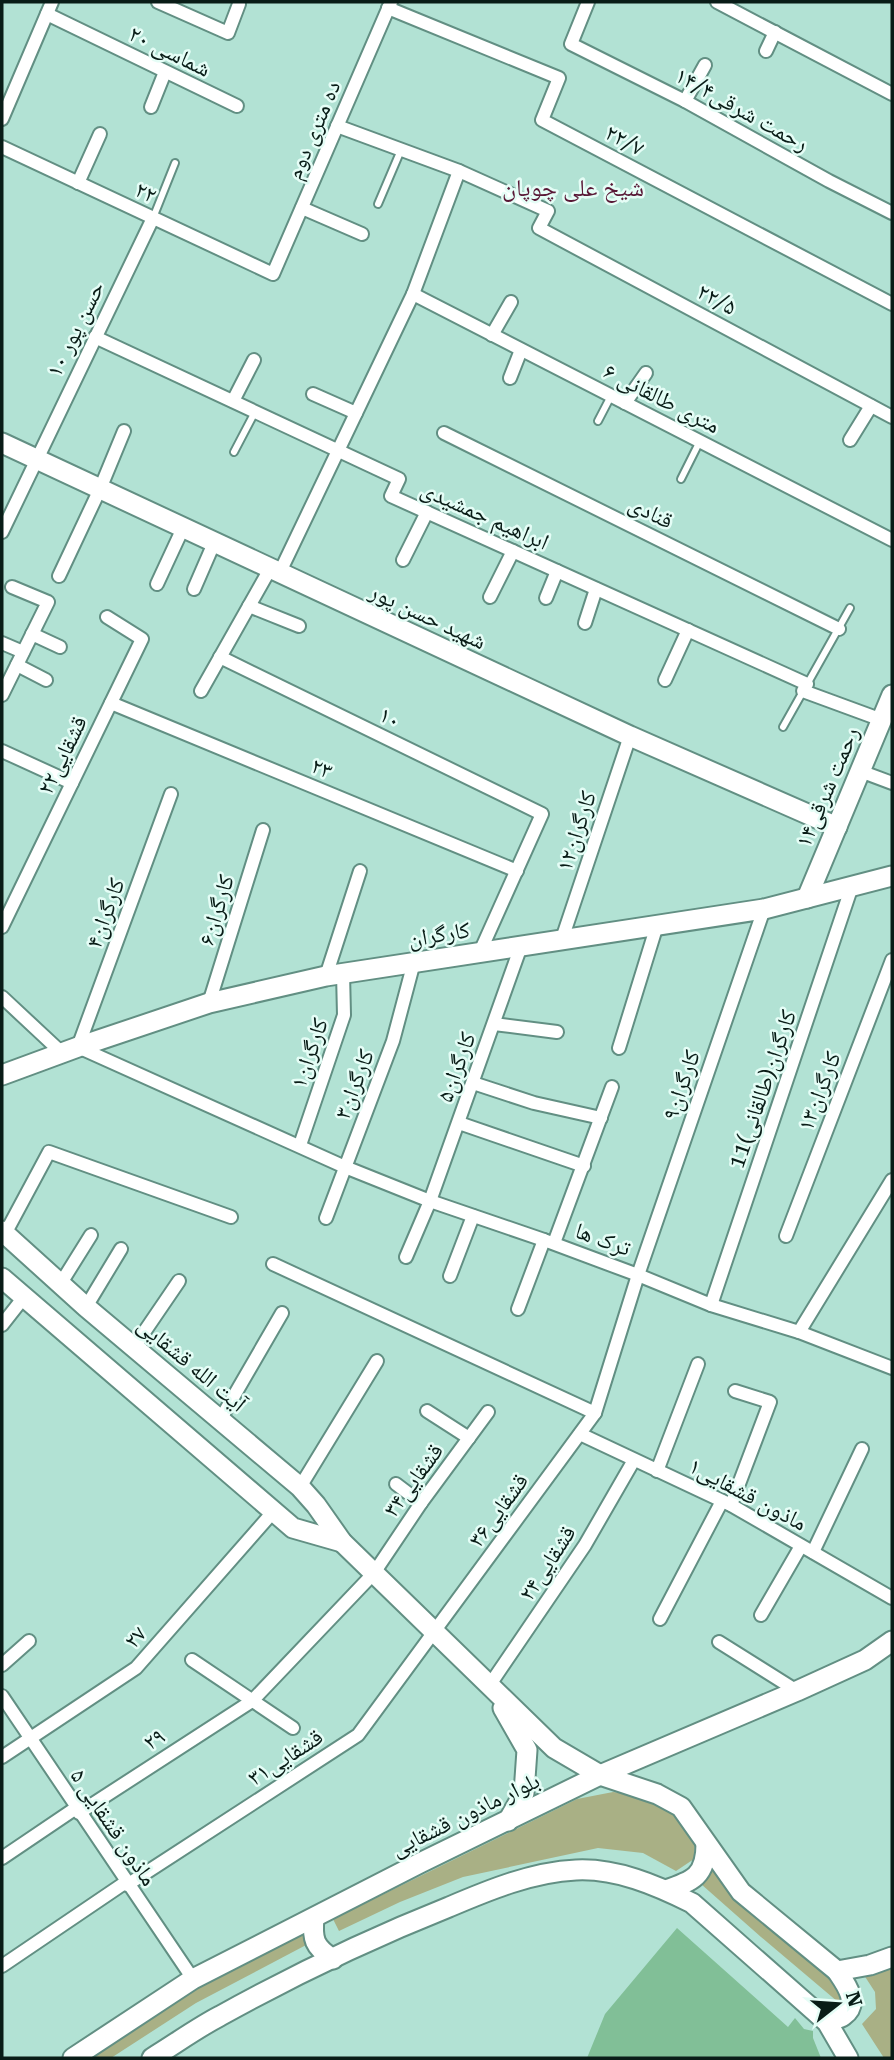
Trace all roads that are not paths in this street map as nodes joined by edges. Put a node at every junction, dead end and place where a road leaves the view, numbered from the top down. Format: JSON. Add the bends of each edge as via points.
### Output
{"nodes":[{"id":1,"x":52,"y":2,"type":"edge"},
{"id":2,"x":158,"y":2,"type":"edge"},
{"id":3,"x":587,"y":2,"type":"edge"},
{"id":4,"x":717,"y":2,"type":"edge"},
{"id":5,"x":239,"y":4,"type":"dead end"},
{"id":6,"x":390,"y":5,"type":"edge"},
{"id":7,"x":47,"y":14,"type":"junction"},
{"id":8,"x":775,"y":32,"type":"junction"},
{"id":9,"x":766,"y":51,"type":"dead end"},
{"id":10,"x":705,"y":65,"type":"dead end"},
{"id":11,"x":165,"y":72,"type":"junction"},
{"id":12,"x":892,"y":94,"type":"edge"},
{"id":13,"x":685,"y":101,"type":"junction"},
{"id":14,"x":237,"y":106,"type":"dead end"},
{"id":15,"x":151,"y":107,"type":"dead end"},
{"id":16,"x":2,"y":119,"type":"edge"},
{"id":17,"x":337,"y":126,"type":"junction"},
{"id":18,"x":100,"y":134,"type":"dead end"},
{"id":19,"x":2,"y":147,"type":"edge"},
{"id":20,"x":401,"y":150,"type":"junction"},
{"id":21,"x":175,"y":163,"type":"dead end"},
{"id":22,"x":459,"y":171,"type":"junction"},
{"id":23,"x":78,"y":183,"type":"junction"},
{"id":24,"x":378,"y":204,"type":"dead end"},
{"id":25,"x":302,"y":208,"type":"junction"},
{"id":26,"x":892,"y":213,"type":"edge"},
{"id":27,"x":153,"y":218,"type":"junction"},
{"id":28,"x":362,"y":234,"type":"dead end"},
{"id":29,"x":273,"y":274,"type":"joint"},
{"id":30,"x":413,"y":294,"type":"junction"},
{"id":31,"x":511,"y":302,"type":"dead end"},
{"id":32,"x":892,"y":304,"type":"edge"},
{"id":33,"x":492,"y":335,"type":"junction"},
{"id":34,"x":95,"y":337,"type":"junction"},
{"id":35,"x":521,"y":350,"type":"junction"},
{"id":36,"x":254,"y":360,"type":"dead end"},
{"id":37,"x":646,"y":373,"type":"dead end"},
{"id":38,"x":510,"y":378,"type":"dead end"},
{"id":39,"x":313,"y":394,"type":"dead end"},
{"id":40,"x":611,"y":396,"type":"junction"},
{"id":41,"x":233,"y":401,"type":"junction"},
{"id":42,"x":625,"y":403,"type":"junction"},
{"id":43,"x":871,"y":406,"type":"junction"},
{"id":44,"x":256,"y":412,"type":"junction"},
{"id":45,"x":356,"y":413,"type":"junction"},
{"id":46,"x":892,"y":417,"type":"edge"},
{"id":47,"x":598,"y":421,"type":"dead end"},
{"id":48,"x":124,"y":431,"type":"dead end"},
{"id":49,"x":444,"y":433,"type":"dead end"},
{"id":50,"x":850,"y":440,"type":"dead end"},
{"id":51,"x":700,"y":441,"type":"junction"},
{"id":52,"x":2,"y":443,"type":"edge"},
{"id":53,"x":338,"y":451,"type":"junction"},
{"id":54,"x":234,"y":452,"type":"dead end"},
{"id":55,"x":36,"y":459,"type":"junction"},
{"id":56,"x":681,"y":479,"type":"dead end"},
{"id":57,"x":100,"y":489,"type":"junction"},
{"id":58,"x":427,"y":512,"type":"junction"},
{"id":59,"x":5,"y":518,"type":"edge"},
{"id":60,"x":183,"y":528,"type":"junction"},
{"id":61,"x":2,"y":532,"type":"edge"},
{"id":62,"x":892,"y":540,"type":"edge"},
{"id":63,"x":214,"y":543,"type":"junction"},
{"id":64,"x":513,"y":551,"type":"junction"},
{"id":65,"x":403,"y":560,"type":"dead end"},
{"id":66,"x":274,"y":571,"type":"junction"},
{"id":67,"x":557,"y":571,"type":"junction"},
{"id":68,"x":59,"y":576,"type":"dead end"},
{"id":69,"x":157,"y":584,"type":"dead end"},
{"id":70,"x":12,"y":587,"type":"dead end"},
{"id":71,"x":194,"y":589,"type":"dead end"},
{"id":72,"x":596,"y":589,"type":"junction"},
{"id":73,"x":490,"y":597,"type":"dead end"},
{"id":74,"x":546,"y":598,"type":"dead end"},
{"id":75,"x":249,"y":606,"type":"junction"},
{"id":76,"x":850,"y":608,"type":"dead end"},
{"id":77,"x":107,"y":617,"type":"dead end"},
{"id":78,"x":585,"y":623,"type":"dead end"},
{"id":79,"x":299,"y":626,"type":"dead end"},
{"id":80,"x":839,"y":629,"type":"junction"},
{"id":81,"x":688,"y":630,"type":"junction"},
{"id":82,"x":32,"y":635,"type":"junction"},
{"id":83,"x":2,"y":643,"type":"edge"},
{"id":84,"x":60,"y":648,"type":"dead end"},
{"id":85,"x":23,"y":652,"type":"junction"},
{"id":86,"x":220,"y":657,"type":"junction"},
{"id":87,"x":17,"y":665,"type":"junction"},
{"id":88,"x":46,"y":680,"type":"dead end"},
{"id":89,"x":665,"y":680,"type":"dead end"},
{"id":90,"x":805,"y":688,"type":"junction"},
{"id":91,"x":201,"y":691,"type":"dead end"},
{"id":92,"x":2,"y":695,"type":"edge"},
{"id":93,"x":892,"y":695,"type":"edge"},
{"id":94,"x":111,"y":703,"type":"junction"},
{"id":95,"x":882,"y":720,"type":"junction"},
{"id":96,"x":783,"y":727,"type":"dead end"},
{"id":97,"x":630,"y":736,"type":"junction"},
{"id":98,"x":2,"y":751,"type":"edge"},
{"id":99,"x":860,"y":771,"type":"junction"},
{"id":100,"x":72,"y":783,"type":"junction"},
{"id":101,"x":892,"y":783,"type":"edge"},
{"id":102,"x":171,"y":794,"type":"dead end"},
{"id":103,"x":837,"y":827,"type":"junction"},
{"id":104,"x":262,"y":830,"type":"dead end"},
{"id":105,"x":360,"y":871,"type":"dead end"},
{"id":106,"x":517,"y":871,"type":"junction"},
{"id":107,"x":892,"y":876,"type":"edge"},
{"id":108,"x":852,"y":886,"type":"junction"},
{"id":109,"x":807,"y":898,"type":"junction"},
{"id":110,"x":764,"y":909,"type":"junction"},
{"id":111,"x":657,"y":925,"type":"junction"},
{"id":112,"x":2,"y":927,"type":"edge"},
{"id":113,"x":562,"y":939,"type":"junction"},
{"id":114,"x":521,"y":946,"type":"junction"},
{"id":115,"x":480,"y":952,"type":"junction"},
{"id":116,"x":892,"y":960,"type":"edge"},
{"id":117,"x":414,"y":962,"type":"junction"},
{"id":118,"x":335,"y":974,"type":"junction"},
{"id":119,"x":2,"y":997,"type":"edge"},
{"id":120,"x":209,"y":1003,"type":"junction"},
{"id":121,"x":494,"y":1024,"type":"junction"},
{"id":122,"x":556,"y":1032,"type":"dead end"},
{"id":123,"x":619,"y":1048,"type":"dead end"},
{"id":124,"x":70,"y":1050,"type":"junction"},
{"id":125,"x":2,"y":1075,"type":"edge"},
{"id":126,"x":473,"y":1083,"type":"junction"},
{"id":127,"x":612,"y":1087,"type":"dead end"},
{"id":128,"x":601,"y":1118,"type":"junction"},
{"id":129,"x":458,"y":1123,"type":"junction"},
{"id":130,"x":300,"y":1145,"type":"junction"},
{"id":131,"x":584,"y":1166,"type":"junction"},
{"id":132,"x":345,"y":1167,"type":"junction"},
{"id":133,"x":892,"y":1180,"type":"edge"},
{"id":134,"x":430,"y":1201,"type":"junction"},
{"id":135,"x":473,"y":1216,"type":"junction"},
{"id":136,"x":231,"y":1217,"type":"dead end"},
{"id":137,"x":326,"y":1218,"type":"dead end"},
{"id":138,"x":3,"y":1232,"type":"edge"},
{"id":139,"x":91,"y":1235,"type":"dead end"},
{"id":140,"x":786,"y":1236,"type":"dead end"},
{"id":141,"x":549,"y":1241,"type":"junction"},
{"id":142,"x":121,"y":1249,"type":"dead end"},
{"id":143,"x":406,"y":1256,"type":"dead end"},
{"id":144,"x":273,"y":1264,"type":"dead end"},
{"id":145,"x":638,"y":1275,"type":"junction"},
{"id":146,"x":450,"y":1276,"type":"dead end"},
{"id":147,"x":2,"y":1278,"type":"edge"},
{"id":148,"x":179,"y":1281,"type":"dead end"},
{"id":149,"x":61,"y":1283,"type":"junction"},
{"id":150,"x":24,"y":1297,"type":"junction"},
{"id":151,"x":710,"y":1305,"type":"junction"},
{"id":152,"x":86,"y":1307,"type":"junction"},
{"id":153,"x":518,"y":1309,"type":"dead end"},
{"id":154,"x":282,"y":1313,"type":"dead end"},
{"id":155,"x":2,"y":1325,"type":"edge"},
{"id":156,"x":799,"y":1332,"type":"junction"},
{"id":157,"x":134,"y":1347,"type":"junction"},
{"id":158,"x":377,"y":1361,"type":"dead end"},
{"id":159,"x":698,"y":1364,"type":"dead end"},
{"id":160,"x":892,"y":1368,"type":"edge"},
{"id":161,"x":735,"y":1391,"type":"dead end"},
{"id":162,"x":427,"y":1410,"type":"dead end"},
{"id":163,"x":488,"y":1412,"type":"dead end"},
{"id":164,"x":596,"y":1413,"type":"junction"},
{"id":165,"x":220,"y":1420,"type":"junction"},
{"id":166,"x":580,"y":1434,"type":"junction"},
{"id":167,"x":469,"y":1438,"type":"junction"},
{"id":168,"x":862,"y":1449,"type":"dead end"},
{"id":169,"x":634,"y":1460,"type":"junction"},
{"id":170,"x":657,"y":1471,"type":"junction"},
{"id":171,"x":396,"y":1484,"type":"dead end"},
{"id":172,"x":300,"y":1487,"type":"junction"},
{"id":173,"x":421,"y":1503,"type":"junction"},
{"id":174,"x":726,"y":1503,"type":"junction"},
{"id":175,"x":273,"y":1512,"type":"junction"},
{"id":176,"x":342,"y":1542,"type":"junction"},
{"id":177,"x":807,"y":1549,"type":"junction"},
{"id":178,"x":374,"y":1573,"type":"junction"},
{"id":179,"x":892,"y":1598,"type":"edge"},
{"id":180,"x":761,"y":1615,"type":"dead end"},
{"id":181,"x":660,"y":1619,"type":"dead end"},
{"id":182,"x":434,"y":1632,"type":"junction"},
{"id":183,"x":29,"y":1641,"type":"dead end"},
{"id":184,"x":892,"y":1641,"type":"edge"},
{"id":185,"x":719,"y":1642,"type":"dead end"},
{"id":186,"x":192,"y":1660,"type":"dead end"},
{"id":187,"x":2,"y":1665,"type":"edge"},
{"id":188,"x":489,"y":1686,"type":"junction"},
{"id":189,"x":797,"y":1691,"type":"junction"},
{"id":190,"x":2,"y":1696,"type":"edge"},
{"id":191,"x":252,"y":1701,"type":"junction"},
{"id":192,"x":293,"y":1728,"type":"dead end"},
{"id":193,"x":30,"y":1738,"type":"junction"},
{"id":194,"x":2,"y":1757,"type":"edge"},
{"id":195,"x":600,"y":1775,"type":"junction"},
{"id":196,"x":78,"y":1810,"type":"junction"},
{"id":197,"x":508,"y":1821,"type":"junction"},
{"id":198,"x":706,"y":1844,"type":"junction"},
{"id":199,"x":2,"y":1858,"type":"edge"},
{"id":200,"x":126,"y":1884,"type":"junction"},
{"id":201,"x":666,"y":1890,"type":"junction"},
{"id":202,"x":314,"y":1918,"type":"junction"},
{"id":203,"x":892,"y":1957,"type":"edge"},
{"id":204,"x":333,"y":1959,"type":"junction"},
{"id":205,"x":2,"y":1966,"type":"edge"},
{"id":206,"x":837,"y":1971,"type":"junction"},
{"id":207,"x":193,"y":1979,"type":"junction"},
{"id":208,"x":827,"y":2022,"type":"junction"},
{"id":209,"x":73,"y":2058,"type":"edge"},
{"id":210,"x":152,"y":2058,"type":"edge"},
{"id":211,"x":848,"y":2058,"type":"edge"}],
"edges":[{"from":1,"to":7,"type":"street"},
{"from":2,"to":5,"type":"street","via":[[228,33]]},
{"from":3,"to":13,"type":"street","name":"۱۴/۴رحمت شرقی","via":[[570,44]]},
{"from":4,"to":8,"type":"street"},
{"from":6,"to":17,"type":"street","name":"ده متری دوم"},
{"from":6,"to":32,"type":"street","name":"۲۲/۷","via":[[559,78],[542,120]]},
{"from":7,"to":11,"type":"street","name":"شماسی ۲۰"},
{"from":7,"to":16,"type":"street"},
{"from":8,"to":9,"type":"street"},
{"from":8,"to":12,"type":"street"},
{"from":10,"to":13,"type":"street"},
{"from":11,"to":14,"type":"street","name":"شماسی ۲۰"},
{"from":11,"to":15,"type":"street"},
{"from":13,"to":26,"type":"street","name":"۱۴/۴رحمت شرقی"},
{"from":17,"to":20,"type":"street"},
{"from":17,"to":25,"type":"street","name":"ده متری دوم"},
{"from":18,"to":23,"type":"street"},
{"from":19,"to":23,"type":"street","name":"۲۲"},
{"from":20,"to":22,"type":"street"},
{"from":20,"to":24,"type":"lane"},
{"from":21,"to":27,"type":"lane"},
{"from":22,"to":30,"type":"street"},
{"from":22,"to":43,"type":"street","name":"۲۲/۵","via":[[548,211],[538,228]]},
{"from":23,"to":27,"type":"street","name":"۲۲"},
{"from":25,"to":28,"type":"street"},
{"from":25,"to":29,"type":"street","name":"ده متری دوم"},
{"from":27,"to":29,"type":"street","name":"۲۲"},
{"from":27,"to":34,"type":"street","name":"۱۰ حسن پور"},
{"from":30,"to":33,"type":"street","name":"۶ متری طالقانی"},
{"from":30,"to":45,"type":"street"},
{"from":31,"to":33,"type":"street"},
{"from":33,"to":35,"type":"street","name":"۶ متری طالقانی"},
{"from":34,"to":41,"type":"street","name":"ابراهیم جمشیدی"},
{"from":34,"to":55,"type":"street","name":"۱۰ حسن پور"},
{"from":35,"to":38,"type":"street"},
{"from":35,"to":40,"type":"street","name":"۶ متری طالقانی"},
{"from":36,"to":41,"type":"street"},
{"from":37,"to":42,"type":"street"},
{"from":39,"to":45,"type":"street"},
{"from":40,"to":42,"type":"street","name":"۶ متری طالقانی"},
{"from":40,"to":47,"type":"lane"},
{"from":41,"to":44,"type":"street","name":"ابراهیم جمشیدی"},
{"from":42,"to":51,"type":"street","name":"۶ متری طالقانی"},
{"from":43,"to":46,"type":"street","name":"۲۲/۵"},
{"from":43,"to":50,"type":"street"},
{"from":44,"to":53,"type":"street","name":"ابراهیم جمشیدی"},
{"from":44,"to":54,"type":"lane"},
{"from":45,"to":53,"type":"street"},
{"from":48,"to":57,"type":"street"},
{"from":49,"to":80,"type":"street","name":"قنادی"},
{"from":51,"to":56,"type":"lane"},
{"from":51,"to":62,"type":"street","name":"۶ متری طالقانی"},
{"from":52,"to":55,"type":"street","name":"شهید حسن پور"},
{"from":53,"to":58,"type":"street","name":"ابراهیم جمشیدی","via":[[398,479],[391,496]]},
{"from":53,"to":66,"type":"street"},
{"from":55,"to":57,"type":"street","name":"شهید حسن پور"},
{"from":55,"to":59,"type":"street","name":"۱۰ حسن پور"},
{"from":57,"to":60,"type":"street","name":"شهید حسن پور"},
{"from":57,"to":68,"type":"street"},
{"from":58,"to":64,"type":"street","name":"ابراهیم جمشیدی"},
{"from":58,"to":65,"type":"street"},
{"from":59,"to":61,"type":"street","name":"۱۰ حسن پور"},
{"from":60,"to":63,"type":"street","name":"شهید حسن پور"},
{"from":60,"to":69,"type":"street"},
{"from":63,"to":66,"type":"street","name":"شهید حسن پور"},
{"from":63,"to":71,"type":"street"},
{"from":64,"to":67,"type":"street","name":"ابراهیم جمشیدی"},
{"from":64,"to":73,"type":"street"},
{"from":66,"to":75,"type":"street"},
{"from":66,"to":97,"type":"street","name":"شهید حسن پور"},
{"from":67,"to":72,"type":"street","name":"ابراهیم جمشیدی"},
{"from":67,"to":74,"type":"street"},
{"from":70,"to":82,"type":"street","via":[[48,602]]},
{"from":72,"to":78,"type":"street"},
{"from":72,"to":81,"type":"street","name":"ابراهیم جمشیدی"},
{"from":75,"to":79,"type":"street"},
{"from":75,"to":86,"type":"street"},
{"from":76,"to":80,"type":"lane"},
{"from":77,"to":94,"type":"street","name":"۲۲قشقایی","via":[[142,639]]},
{"from":80,"to":90,"type":"lane"},
{"from":81,"to":89,"type":"street"},
{"from":81,"to":90,"type":"street","name":"ابراهیم جمشیدی"},
{"from":82,"to":84,"type":"street"},
{"from":82,"to":85,"type":"street"},
{"from":83,"to":85,"type":"street"},
{"from":85,"to":87,"type":"street"},
{"from":86,"to":91,"type":"street"},
{"from":86,"to":106,"type":"street","name":"۱۰","via":[[542,814]]},
{"from":87,"to":88,"type":"street"},
{"from":87,"to":92,"type":"street"},
{"from":90,"to":95,"type":"street","name":"ابراهیم جمشیدی"},
{"from":90,"to":96,"type":"lane"},
{"from":93,"to":95,"type":"street","name":"۱۴رحمت شرقی"},
{"from":94,"to":100,"type":"street","name":"۲۲قشقایی"},
{"from":94,"to":106,"type":"street","name":"۲۳"},
{"from":95,"to":99,"type":"street","name":"۱۴رحمت شرقی"},
{"from":97,"to":103,"type":"street","name":"شهید حسن پور"},
{"from":97,"to":113,"type":"street","name":"۱۲کارگران"},
{"from":98,"to":100,"type":"street"},
{"from":99,"to":101,"type":"street"},
{"from":99,"to":103,"type":"street","name":"۱۴رحمت شرقی"},
{"from":100,"to":112,"type":"street","name":"۲۲قشقایی"},
{"from":102,"to":124,"type":"street","name":"کارگران۴"},
{"from":103,"to":109,"type":"street","name":"۱۴رحمت شرقی"},
{"from":104,"to":120,"type":"street","name":"۶کارگران"},
{"from":105,"to":118,"type":"street","name":"۱کارگران"},
{"from":106,"to":115,"type":"street"},
{"from":107,"to":108,"type":"street","name":"کارگران"},
{"from":108,"to":109,"type":"street","name":"کارگران"},
{"from":108,"to":151,"type":"street","name":"11کارگران(طالقانی)"},
{"from":109,"to":110,"type":"street","name":"کارگران"},
{"from":110,"to":111,"type":"street","name":"کارگران"},
{"from":110,"to":145,"type":"street","name":"کارگران۹"},
{"from":111,"to":113,"type":"street","name":"کارگران"},
{"from":111,"to":123,"type":"street"},
{"from":113,"to":114,"type":"street","name":"کارگران"},
{"from":114,"to":115,"type":"street","name":"کارگران"},
{"from":114,"to":121,"type":"street","name":"کارگران۵"},
{"from":115,"to":117,"type":"street","name":"کارگران"},
{"from":116,"to":140,"type":"street","name":"کارگران۱۳"},
{"from":117,"to":118,"type":"street","name":"کارگران"},
{"from":117,"to":132,"type":"street","name":"کارگران۳","via":[[393,1041]]},
{"from":118,"to":120,"type":"street","name":"کارگران"},
{"from":118,"to":130,"type":"street","name":"۱کارگران","via":[[344,1015]]},
{"from":119,"to":124,"type":"street","name":"ترک ها"},
{"from":120,"to":124,"type":"street","name":"کارگران"},
{"from":121,"to":122,"type":"street"},
{"from":121,"to":126,"type":"street","name":"کارگران۵"},
{"from":124,"to":125,"type":"street","name":"کارگران"},
{"from":124,"to":130,"type":"street","name":"ترک ها"},
{"from":126,"to":128,"type":"street"},
{"from":126,"to":129,"type":"street","name":"کارگران۵"},
{"from":127,"to":128,"type":"street"},
{"from":128,"to":131,"type":"street"},
{"from":129,"to":131,"type":"street"},
{"from":129,"to":134,"type":"street","name":"کارگران۵"},
{"from":130,"to":132,"type":"street","name":"ترک ها"},
{"from":131,"to":141,"type":"street"},
{"from":132,"to":134,"type":"street","name":"ترک ها"},
{"from":132,"to":137,"type":"street","name":"کارگران۳"},
{"from":133,"to":156,"type":"street"},
{"from":134,"to":135,"type":"street","name":"ترک ها"},
{"from":134,"to":143,"type":"street","name":"کارگران۵"},
{"from":135,"to":141,"type":"street","name":"ترک ها"},
{"from":135,"to":146,"type":"street"},
{"from":136,"to":138,"type":"street","via":[[49,1152]]},
{"from":138,"to":149,"type":"street","name":"آیت الله قشقایی"},
{"from":139,"to":149,"type":"street"},
{"from":141,"to":145,"type":"street","name":"ترک ها"},
{"from":141,"to":153,"type":"street"},
{"from":142,"to":152,"type":"street"},
{"from":144,"to":164,"type":"street"},
{"from":145,"to":151,"type":"street","name":"ترک ها"},
{"from":145,"to":164,"type":"street","name":"کارگران۹"},
{"from":147,"to":150,"type":"street","name":"آیت الله قشقایی"},
{"from":148,"to":157,"type":"street"},
{"from":149,"to":152,"type":"street","name":"آیت الله قشقایی"},
{"from":150,"to":155,"type":"street"},
{"from":150,"to":175,"type":"street","name":"آیت الله قشقایی"},
{"from":151,"to":156,"type":"street","name":"ترک ها"},
{"from":152,"to":157,"type":"street","name":"آیت الله قشقایی"},
{"from":154,"to":165,"type":"street"},
{"from":156,"to":160,"type":"street","name":"ترک ها"},
{"from":157,"to":165,"type":"street","name":"آیت الله قشقایی"},
{"from":158,"to":172,"type":"street"},
{"from":159,"to":170,"type":"street"},
{"from":161,"to":174,"type":"street","via":[[770,1402]]},
{"from":162,"to":167,"type":"street"},
{"from":163,"to":167,"type":"street","name":"قشقایی۳۴"},
{"from":164,"to":166,"type":"street","name":"قشقایی۳۶"},
{"from":165,"to":172,"type":"street","name":"آیت الله قشقایی"},
{"from":166,"to":169,"type":"street","name":"ماذون قشقایی۱"},
{"from":166,"to":182,"type":"street","name":"قشقایی۳۶"},
{"from":167,"to":173,"type":"street","name":"قشقایی۳۴"},
{"from":168,"to":177,"type":"street"},
{"from":169,"to":170,"type":"street","name":"ماذون قشقایی۱"},
{"from":169,"to":188,"type":"street","name":"قشقایی۲۴","via":[[585,1545]]},
{"from":170,"to":174,"type":"street","name":"ماذون قشقایی۱"},
{"from":171,"to":173,"type":"street"},
{"from":172,"to":176,"type":"street","name":"آیت الله قشقایی"},
{"from":173,"to":178,"type":"street","name":"قشقایی۳۴"},
{"from":174,"to":177,"type":"street","name":"ماذون قشقایی۱"},
{"from":174,"to":181,"type":"street"},
{"from":175,"to":176,"type":"street","name":"آیت الله قشقایی","via":[[293,1528]]},
{"from":175,"to":193,"type":"street","name":"۲۷","via":[[136,1668]]},
{"from":176,"to":178,"type":"street","name":"آیت الله قشقایی"},
{"from":177,"to":179,"type":"street","name":"ماذون قشقایی۱"},
{"from":177,"to":180,"type":"street"},
{"from":178,"to":182,"type":"street","name":"آیت الله قشقایی"},
{"from":178,"to":191,"type":"street","name":"قشقایی۳۴"},
{"from":182,"to":188,"type":"street","name":"آیت الله قشقایی"},
{"from":182,"to":200,"type":"street","name":"۳۱قشقایی","via":[[358,1735]]},
{"from":183,"to":187,"type":"street"},
{"from":184,"to":189,"type":"street","name":"بلوار ماذون قشقایی","via":[[865,1660]]},
{"from":185,"to":189,"type":"street"},
{"from":186,"to":191,"type":"street"},
{"from":188,"to":195,"type":"street","via":[[554,1748]]},
{"from":188,"to":197,"type":"street","via":[[527,1750],[524,1794]]},
{"from":189,"to":195,"type":"street","name":"بلوار ماذون قشقایی"},
{"from":190,"to":193,"type":"street","name":"ماذون قشقایی ۵"},
{"from":191,"to":192,"type":"street"},
{"from":191,"to":196,"type":"street","name":"۲۹"},
{"from":193,"to":194,"type":"street","name":"۲۷"},
{"from":193,"to":196,"type":"street","name":"ماذون قشقایی ۵"},
{"from":195,"to":197,"type":"street","name":"بلوار ماذون قشقایی"},
{"from":195,"to":198,"type":"street","via":[[681,1807]]},
{"from":196,"to":199,"type":"street","name":"۲۹"},
{"from":196,"to":200,"type":"street","name":"ماذون قشقایی ۵"},
{"from":197,"to":202,"type":"street","name":"بلوار ماذون قشقایی"},
{"from":198,"to":201,"type":"street","via":[[701,1872],[688,1883]]},
{"from":198,"to":206,"type":"street","via":[[740,1892]]},
{"from":200,"to":205,"type":"street","name":"۳۱قشقایی"},
{"from":200,"to":207,"type":"street","name":"ماذون قشقایی ۵"},
{"from":201,"to":204,"type":"street","via":[[615,1872],[576,1870],[533,1877],[399,1927]]},
{"from":201,"to":208,"type":"street","via":[[692,1903]]},
{"from":202,"to":204,"type":"street","via":[[315,1942]]},
{"from":202,"to":207,"type":"street","name":"بلوار ماذون قشقایی"},
{"from":203,"to":206,"type":"street"},
{"from":204,"to":210,"type":"street","via":[[218,2017]]},
{"from":206,"to":208,"type":"street","via":[[850,1990],[850,2006],[843,2016]]},
{"from":207,"to":209,"type":"street","name":"بلوار ماذون قشقایی"},
{"from":208,"to":211,"type":"street"}]}
